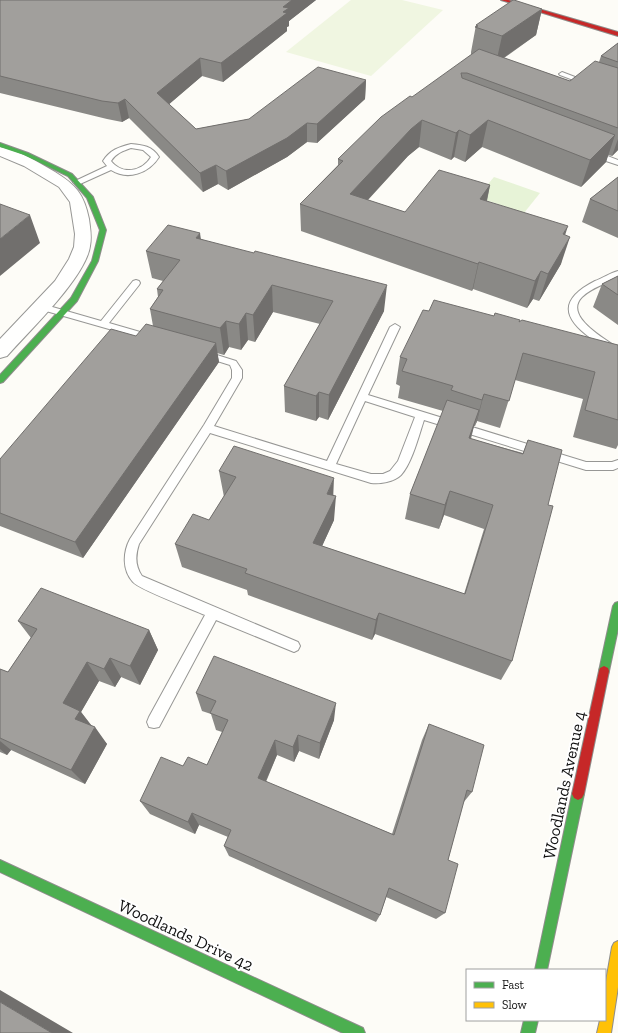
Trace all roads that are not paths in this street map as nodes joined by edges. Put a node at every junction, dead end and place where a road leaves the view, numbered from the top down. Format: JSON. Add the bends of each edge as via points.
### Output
{"nodes":[{"id":1,"x":503,"y":0,"type":"edge"},
{"id":2,"x":618,"y":34,"type":"edge"},
{"id":3,"x":562,"y":74,"type":"dead end"},
{"id":4,"x":590,"y":85,"type":"edge"},
{"id":5,"x":0,"y":145,"type":"edge"},
{"id":6,"x":0,"y":151,"type":"edge"},
{"id":7,"x":590,"y":152,"type":"edge"},
{"id":8,"x":618,"y":163,"type":"edge"},
{"id":9,"x":110,"y":168,"type":"junction"},
{"id":10,"x":77,"y":182,"type":"junction"},
{"id":11,"x":618,"y":274,"type":"edge"},
{"id":12,"x":136,"y":283,"type":"dead end"},
{"id":13,"x":42,"y":307,"type":"junction"},
{"id":14,"x":62,"y":313,"type":"junction"},
{"id":15,"x":103,"y":324,"type":"junction"},
{"id":16,"x":395,"y":328,"type":"dead end"},
{"id":17,"x":161,"y":341,"type":"edge"},
{"id":18,"x":0,"y":351,"type":"edge"},
{"id":19,"x":196,"y":352,"type":"edge"},
{"id":20,"x":618,"y":353,"type":"edge"},
{"id":21,"x":0,"y":380,"type":"edge"},
{"id":22,"x":363,"y":398,"type":"junction"},
{"id":23,"x":421,"y":415,"type":"junction"},
{"id":24,"x":208,"y":428,"type":"junction"},
{"id":25,"x":618,"y":464,"type":"edge"},
{"id":26,"x":330,"y":466,"type":"junction"},
{"id":27,"x":618,"y":606,"type":"edge"},
{"id":28,"x":213,"y":613,"type":"junction"},
{"id":29,"x":294,"y":646,"type":"dead end"},
{"id":30,"x":154,"y":722,"type":"dead end"},
{"id":31,"x":0,"y":866,"type":"edge"},
{"id":32,"x":618,"y":947,"type":"edge"},
{"id":33,"x":541,"y":969,"type":"edge"},
{"id":34,"x":531,"y":1021,"type":"edge"},
{"id":35,"x":606,"y":1021,"type":"edge"},
{"id":36,"x":606,"y":1021,"type":"edge"},
{"id":37,"x":358,"y":1033,"type":"edge"},
{"id":38,"x":528,"y":1033,"type":"edge"},
{"id":39,"x":604,"y":1033,"type":"edge"}],
"edges":[{"from":1,"to":2,"type":"street"},
{"from":3,"to":4,"type":"lane"},
{"from":5,"to":10,"type":"street","via":[[64,172]]},
{"from":6,"to":13,"type":"street","via":[[29,163],[57,179],[78,202],[83,227],[82,247],[61,285]]},
{"from":7,"to":8,"type":"lane"},
{"from":9,"to":9,"type":"lane","via":[[107,161],[110,154],[131,146],[152,151],[155,157],[153,164],[132,173]]},
{"from":9,"to":10,"type":"lane"},
{"from":10,"to":14,"type":"street","via":[[90,197],[103,230],[95,261],[74,299]]},
{"from":11,"to":20,"type":"lane","via":[[580,294],[574,300],[572,308],[573,316],[580,324]]},
{"from":12,"to":15,"type":"lane"},
{"from":13,"to":14,"type":"lane"},
{"from":13,"to":18,"type":"street"},
{"from":14,"to":15,"type":"lane"},
{"from":14,"to":21,"type":"street"},
{"from":15,"to":17,"type":"lane"},
{"from":16,"to":22,"type":"lane"},
{"from":19,"to":24,"type":"lane","via":[[233,363],[238,372]]},
{"from":22,"to":23,"type":"lane"},
{"from":22,"to":26,"type":"lane"},
{"from":23,"to":25,"type":"lane","via":[[586,466],[606,467]]},
{"from":23,"to":26,"type":"lane","via":[[400,468],[390,476],[373,480]]},
{"from":24,"to":26,"type":"lane"},
{"from":24,"to":28,"type":"lane","via":[[134,542],[130,565],[138,580]]},
{"from":27,"to":33,"type":"street","name":"Woodlands Avenue 4"},
{"from":28,"to":29,"type":"lane"},
{"from":28,"to":30,"type":"lane"},
{"from":31,"to":37,"type":"street","name":"Woodlands Drive 42"},
{"from":32,"to":35,"type":"street"},
{"from":34,"to":38,"type":"street"},
{"from":36,"to":39,"type":"street"}]}
